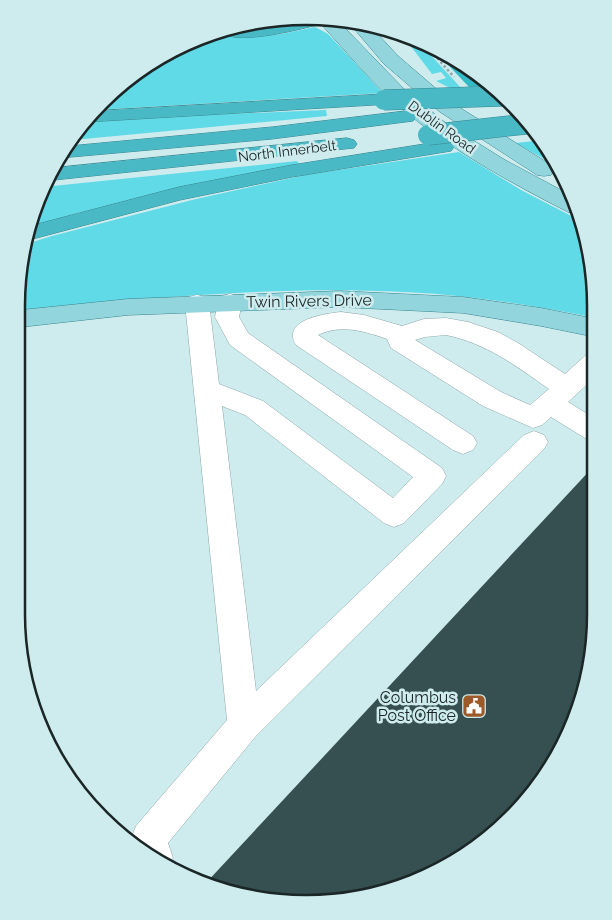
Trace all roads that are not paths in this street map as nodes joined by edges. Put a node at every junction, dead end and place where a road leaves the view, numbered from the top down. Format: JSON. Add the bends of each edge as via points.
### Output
{"nodes":[{"id":1,"x":333,"y":26,"type":"edge"},
{"id":2,"x":366,"y":31,"type":"edge"},
{"id":3,"x":493,"y":96,"type":"edge"},
{"id":4,"x":501,"y":103,"type":"edge"},
{"id":5,"x":100,"y":115,"type":"edge"},
{"id":6,"x":520,"y":125,"type":"edge"},
{"id":7,"x":525,"y":130,"type":"edge"},
{"id":8,"x":436,"y":141,"type":"junction"},
{"id":9,"x":71,"y":152,"type":"edge"},
{"id":10,"x":58,"y":174,"type":"edge"},
{"id":11,"x":555,"y":176,"type":"edge"},
{"id":12,"x":520,"y":177,"type":"junction"},
{"id":13,"x":561,"y":189,"type":"edge"},
{"id":14,"x":567,"y":202,"type":"edge"},
{"id":15,"x":35,"y":232,"type":"edge"},
{"id":16,"x":230,"y":302,"type":"junction"},
{"id":17,"x":197,"y":303,"type":"junction"},
{"id":18,"x":25,"y":318,"type":"edge"},
{"id":19,"x":587,"y":326,"type":"edge"},
{"id":20,"x":401,"y":335,"type":"junction"},
{"id":21,"x":587,"y":371,"type":"edge"},
{"id":22,"x":207,"y":390,"type":"junction"},
{"id":23,"x":546,"y":413,"type":"junction"},
{"id":24,"x":587,"y":428,"type":"edge"},
{"id":25,"x":463,"y":443,"type":"dead end"},
{"id":26,"x":244,"y":726,"type":"junction"},
{"id":27,"x":152,"y":849,"type":"edge"}],
"edges":[{"from":1,"to":12,"type":"main road","name":"Dublin Road","via":[[368,65],[422,115]]},
{"from":2,"to":11,"type":"main road","name":"Dublin Road","via":[[391,60],[447,108]]},
{"from":3,"to":5,"type":"highway","bridge":true},
{"from":4,"to":9,"type":"highway","name":"North Innerbelt","via":[[272,133]]},
{"from":6,"to":8,"type":"highway","name":"North Innerbelt","bridge":true},
{"from":7,"to":8,"type":"highway","via":[[480,141]]},
{"from":8,"to":10,"type":"highway","name":"North Innerbelt"},
{"from":8,"to":15,"type":"highway","via":[[189,192]]},
{"from":12,"to":13,"type":"main road"},
{"from":12,"to":14,"type":"main road","name":"Dublin Road"},
{"from":16,"to":17,"type":"main road","name":"Twin Rivers Drive"},
{"from":16,"to":19,"type":"main road","name":"Twin Rivers Drive","via":[[391,300],[463,305]]},
{"from":16,"to":22,"type":"lane","via":[[227,317],[239,339],[432,476],[394,515],[254,408]]},
{"from":17,"to":18,"type":"main road","name":"Twin Rivers Drive"},
{"from":17,"to":22,"type":"lane"},
{"from":20,"to":23,"type":"lane","via":[[400,342],[492,399]]},
{"from":20,"to":23,"type":"lane","via":[[427,326],[466,329],[482,334],[500,344]]},
{"from":20,"to":25,"type":"lane","via":[[341,319],[319,322],[305,331],[305,339]]},
{"from":21,"to":23,"type":"lane"},
{"from":22,"to":26,"type":"lane"},
{"from":23,"to":24,"type":"lane"},
{"from":23,"to":26,"type":"lane"},
{"from":26,"to":27,"type":"lane","via":[[148,838]]}]}
